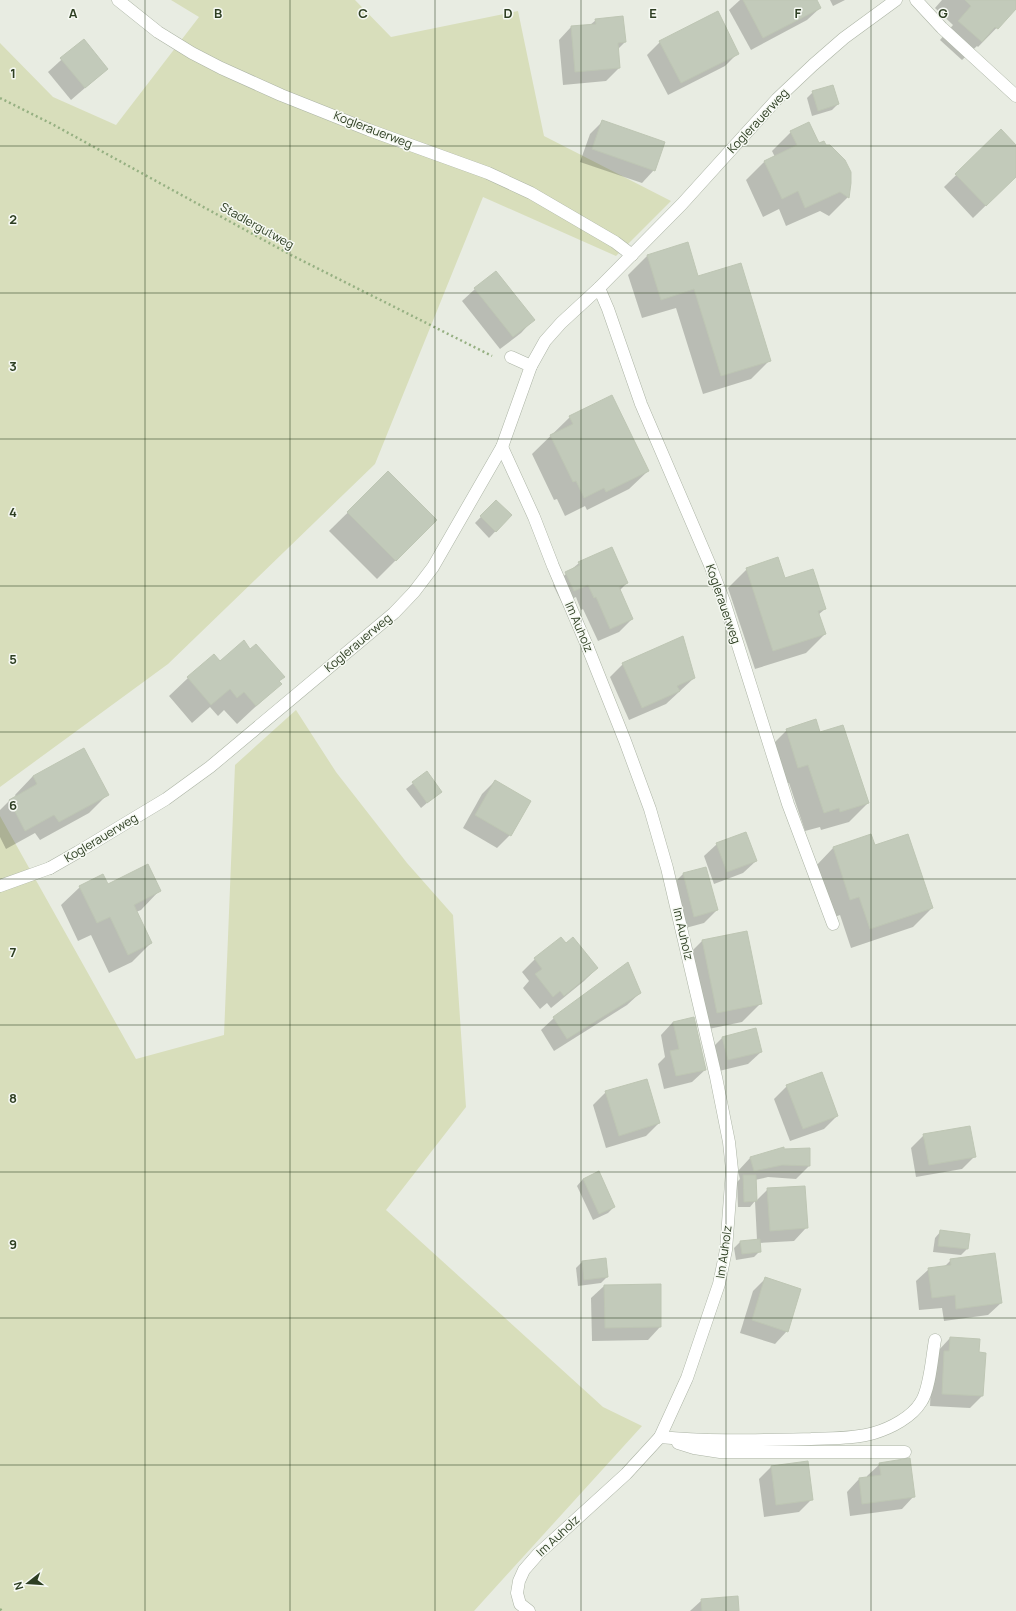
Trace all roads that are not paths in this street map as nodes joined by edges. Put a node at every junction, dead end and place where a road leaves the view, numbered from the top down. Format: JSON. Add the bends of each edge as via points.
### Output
{"nodes":[{"id":1,"x":118,"y":0,"type":"edge"},
{"id":2,"x":896,"y":0,"type":"edge"},
{"id":3,"x":916,"y":0,"type":"edge"},
{"id":4,"x":1016,"y":96,"type":"edge"},
{"id":5,"x":632,"y":255,"type":"junction"},
{"id":6,"x":599,"y":288,"type":"junction"},
{"id":7,"x":510,"y":357,"type":"road end"},
{"id":8,"x":531,"y":366,"type":"junction"},
{"id":9,"x":502,"y":447,"type":"junction"},
{"id":10,"x":0,"y":886,"type":"edge"},
{"id":11,"x":833,"y":924,"type":"dead end"},
{"id":12,"x":935,"y":1340,"type":"dead end"},
{"id":13,"x":660,"y":1437,"type":"junction"},
{"id":14,"x":905,"y":1452,"type":"dead end"},
{"id":15,"x":529,"y":1611,"type":"edge"}],
"edges":[{"from":1,"to":5,"type":"street","name":"Koglerauerweg","via":[[158,32],[221,68],[362,127],[488,173],[531,193],[615,242]]},
{"from":2,"to":5,"type":"street","name":"Koglerauerweg","via":[[844,38],[777,99]]},
{"from":3,"to":4,"type":"street","via":[[942,28]]},
{"from":5,"to":6,"type":"street","name":"Koglerauerweg"},
{"from":6,"to":8,"type":"street","name":"Koglerauerweg","via":[[545,342]]},
{"from":6,"to":11,"type":"street","name":"Koglerauerweg","via":[[641,404],[725,604],[788,804]]},
{"from":7,"to":8,"type":"street"},
{"from":8,"to":9,"type":"street","name":"Koglerauerweg"},
{"from":9,"to":10,"type":"street","name":"Koglerauerweg","via":[[433,566],[394,613],[210,768],[166,799],[50,868]]},
{"from":9,"to":13,"type":"street","name":"Im Auholz","via":[[588,648],[650,809],[665,860],[729,1142],[732,1170],[726,1250],[719,1284],[687,1378]]},
{"from":12,"to":13,"type":"street","via":[[922,1401],[910,1414],[876,1433],[860,1437],[796,1439]]},
{"from":13,"to":14,"type":"street","via":[[694,1448],[720,1452]]},
{"from":13,"to":15,"type":"street","name":"Im Auholz","via":[[626,1474],[538,1554],[524,1570],[517,1593],[520,1604]]}]}
